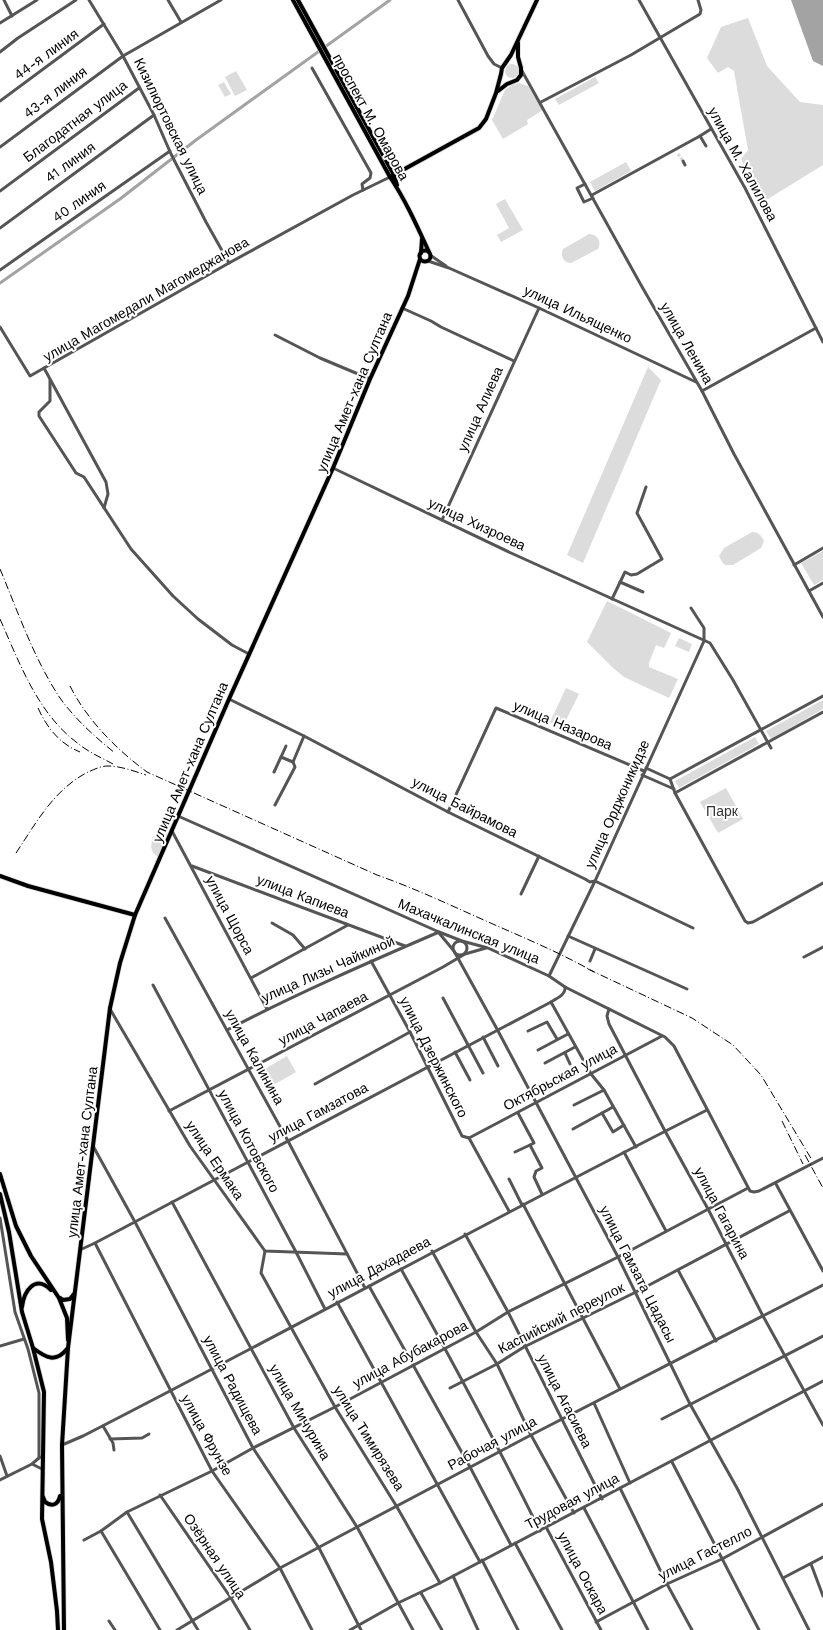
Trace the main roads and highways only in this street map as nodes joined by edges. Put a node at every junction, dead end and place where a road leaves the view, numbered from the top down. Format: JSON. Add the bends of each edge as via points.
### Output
{"nodes":[{"id":1,"x":293,"y":0,"type":"edge"},
{"id":2,"x":298,"y":0,"type":"edge"},
{"id":3,"x":537,"y":0,"type":"edge"},
{"id":4,"x":519,"y":40,"type":"junction"},
{"id":5,"x":320,"y":46,"type":"junction"},
{"id":6,"x":507,"y":62,"type":"junction"},
{"id":7,"x":520,"y":64,"type":"junction"},
{"id":8,"x":501,"y":74,"type":"junction"},
{"id":9,"x":511,"y":82,"type":"junction"},
{"id":10,"x":496,"y":93,"type":"junction"},
{"id":11,"x":392,"y":176,"type":"junction"},
{"id":12,"x":422,"y":236,"type":"junction"},
{"id":13,"x":421,"y":253,"type":"junction"},
{"id":14,"x":429,"y":253,"type":"junction"},
{"id":15,"x":420,"y":259,"type":"junction"},
{"id":16,"x":427,"y":261,"type":"junction"},
{"id":17,"x":416,"y":272,"type":"junction"},
{"id":18,"x":0,"y":876,"type":"edge"},
{"id":19,"x":135,"y":915,"type":"junction"},
{"id":20,"x":0,"y":1174,"type":"edge"},
{"id":21,"x":0,"y":1194,"type":"edge"},
{"id":22,"x":76,"y":1287,"type":"junction"},
{"id":23,"x":59,"y":1298,"type":"junction"},
{"id":24,"x":22,"y":1312,"type":"junction"},
{"id":25,"x":33,"y":1348,"type":"junction"},
{"id":26,"x":68,"y":1348,"type":"junction"},
{"id":27,"x":62,"y":1490,"type":"junction"},
{"id":28,"x":42,"y":1492,"type":"junction"},
{"id":29,"x":58,"y":1630,"type":"edge"},
{"id":30,"x":64,"y":1630,"type":"edge"}],
"edges":[{"from":1,"to":5,"type":"main road","name":"проспект М. Омарова"},
{"from":2,"to":5,"type":"main road","name":"проспект М. Омарова"},
{"from":3,"to":4,"type":"main road"},
{"from":4,"to":6,"type":"main road"},
{"from":4,"to":7,"type":"main road"},
{"from":5,"to":11,"type":"main road","name":"проспект М. Омарова"},
{"from":6,"to":7,"type":"main road"},
{"from":6,"to":8,"type":"main road"},
{"from":7,"to":9,"type":"main road","via":[[522,71],[517,80]]},
{"from":8,"to":9,"type":"main road"},
{"from":8,"to":10,"type":"main road"},
{"from":9,"to":10,"type":"main road"},
{"from":10,"to":11,"type":"main road","via":[[486,119],[476,130]]},
{"from":11,"to":12,"type":"main road","name":"проспект М. Омарова"},
{"from":12,"to":13,"type":"main road","name":"улица Амет-хана Султана"},
{"from":12,"to":14,"type":"main road","name":"проспект М. Омарова"},
{"from":13,"to":14,"type":"main road"},
{"from":13,"to":15,"type":"main road","name":"улица Амет-хана Султана"},
{"from":14,"to":16,"type":"main road"},
{"from":15,"to":16,"type":"main road"},
{"from":15,"to":17,"type":"main road","name":"улица Амет-хана Султана"},
{"from":16,"to":17,"type":"main road"},
{"from":17,"to":19,"type":"main road","name":"улица Амет-хана Султана"},
{"from":18,"to":19,"type":"main road"},
{"from":19,"to":22,"type":"main road","name":"улица Амет-хана Султана","via":[[110,1008]]},
{"from":20,"to":23,"type":"main road","via":[[16,1226],[30,1256]]},
{"from":21,"to":24,"type":"main road"},
{"from":22,"to":23,"type":"main road","via":[[70,1300]]},
{"from":22,"to":26,"type":"main road","name":"улица Амет-хана Султана"},
{"from":23,"to":24,"type":"main road","via":[[48,1287],[35,1284],[25,1293]]},
{"from":23,"to":26,"type":"main road","via":[[67,1318]]},
{"from":24,"to":25,"type":"main road"},
{"from":25,"to":26,"type":"main road","via":[[54,1358]]},
{"from":25,"to":28,"type":"main road","via":[[44,1392]]},
{"from":26,"to":27,"type":"main road"},
{"from":27,"to":28,"type":"main road","via":[[59,1501],[52,1506],[44,1502]]},
{"from":27,"to":30,"type":"main road"},
{"from":28,"to":29,"type":"main road","via":[[42,1519],[51,1562]]}]}
